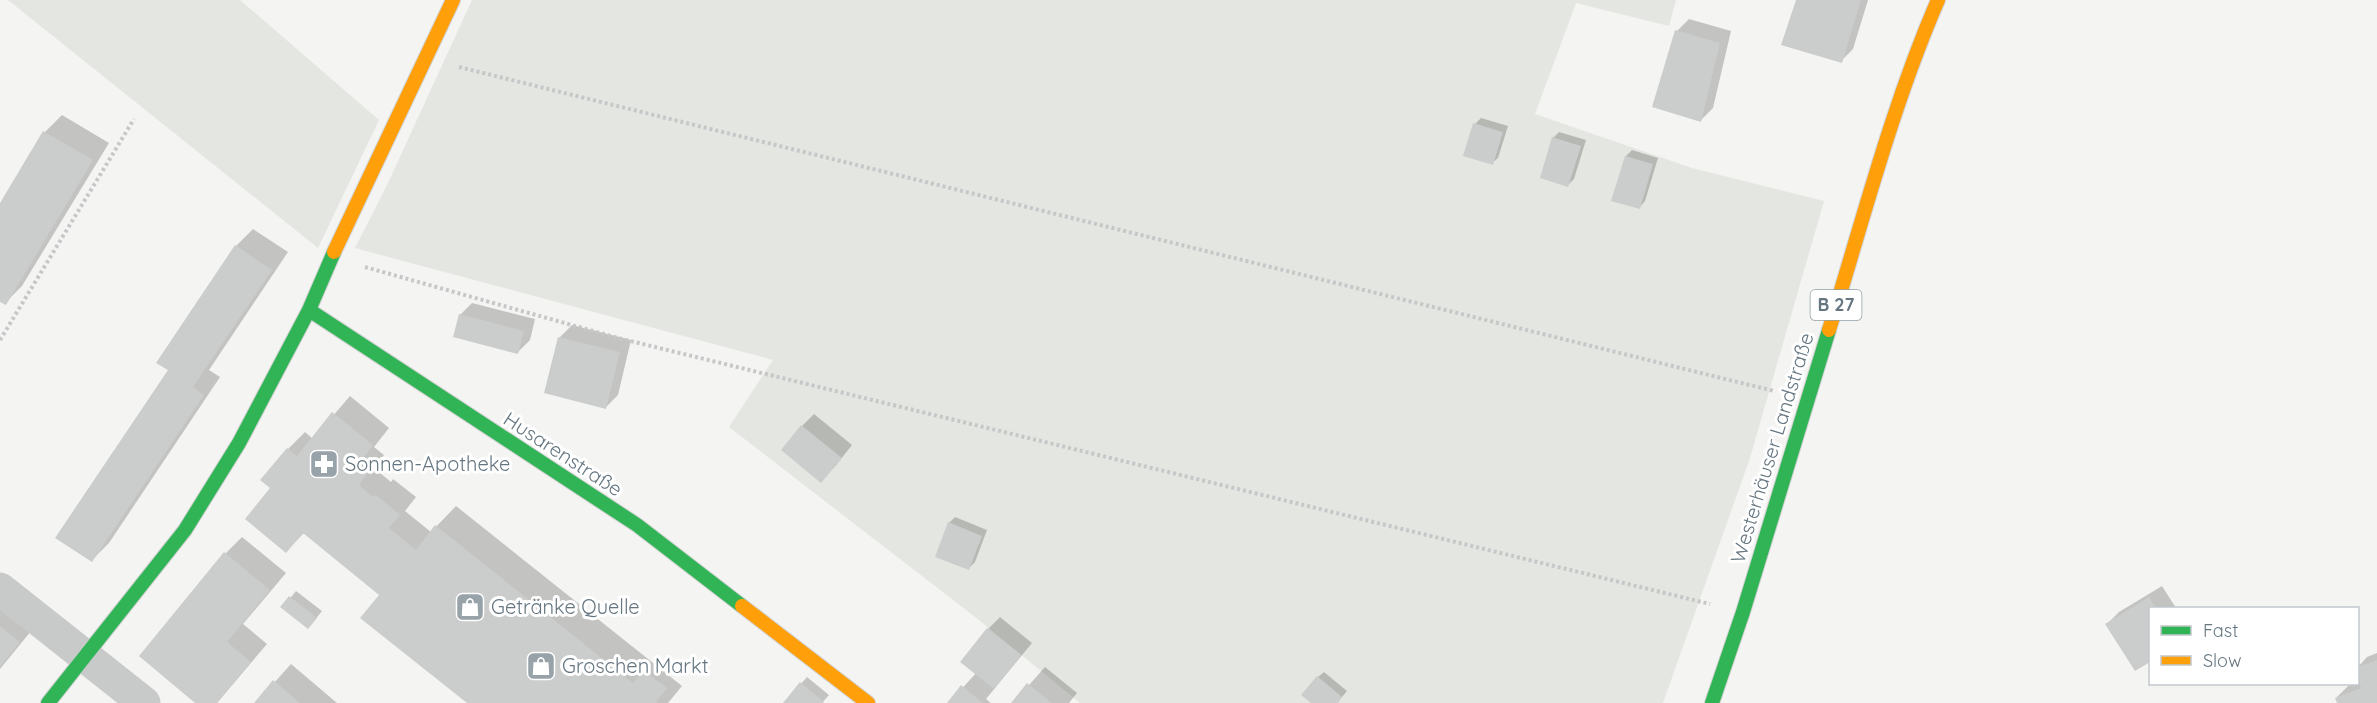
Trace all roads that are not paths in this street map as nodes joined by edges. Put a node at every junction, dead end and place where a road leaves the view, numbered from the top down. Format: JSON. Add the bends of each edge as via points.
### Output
{"nodes":[{"id":1,"x":453,"y":0,"type":"edge"},
{"id":2,"x":1938,"y":0,"type":"edge"},
{"id":3,"x":309,"y":310,"type":"junction"},
{"id":4,"x":0,"y":589,"type":"edge"},
{"id":5,"x":85,"y":656,"type":"junction"},
{"id":6,"x":48,"y":703,"type":"edge"},
{"id":7,"x":144,"y":703,"type":"edge"},
{"id":8,"x":868,"y":703,"type":"edge"},
{"id":9,"x":1712,"y":703,"type":"edge"}],
"edges":[{"from":1,"to":3,"type":"street"},
{"from":2,"to":9,"type":"street","name":"Westerhäuser Landstraße","number":"B 27","via":[[1899,103]]},
{"from":3,"to":5,"type":"street","via":[[239,443],[185,530]]},
{"from":3,"to":8,"type":"street","name":"Husarenstraße","via":[[637,525]]},
{"from":4,"to":5,"type":"street"},
{"from":5,"to":6,"type":"street"},
{"from":5,"to":7,"type":"street"}]}
